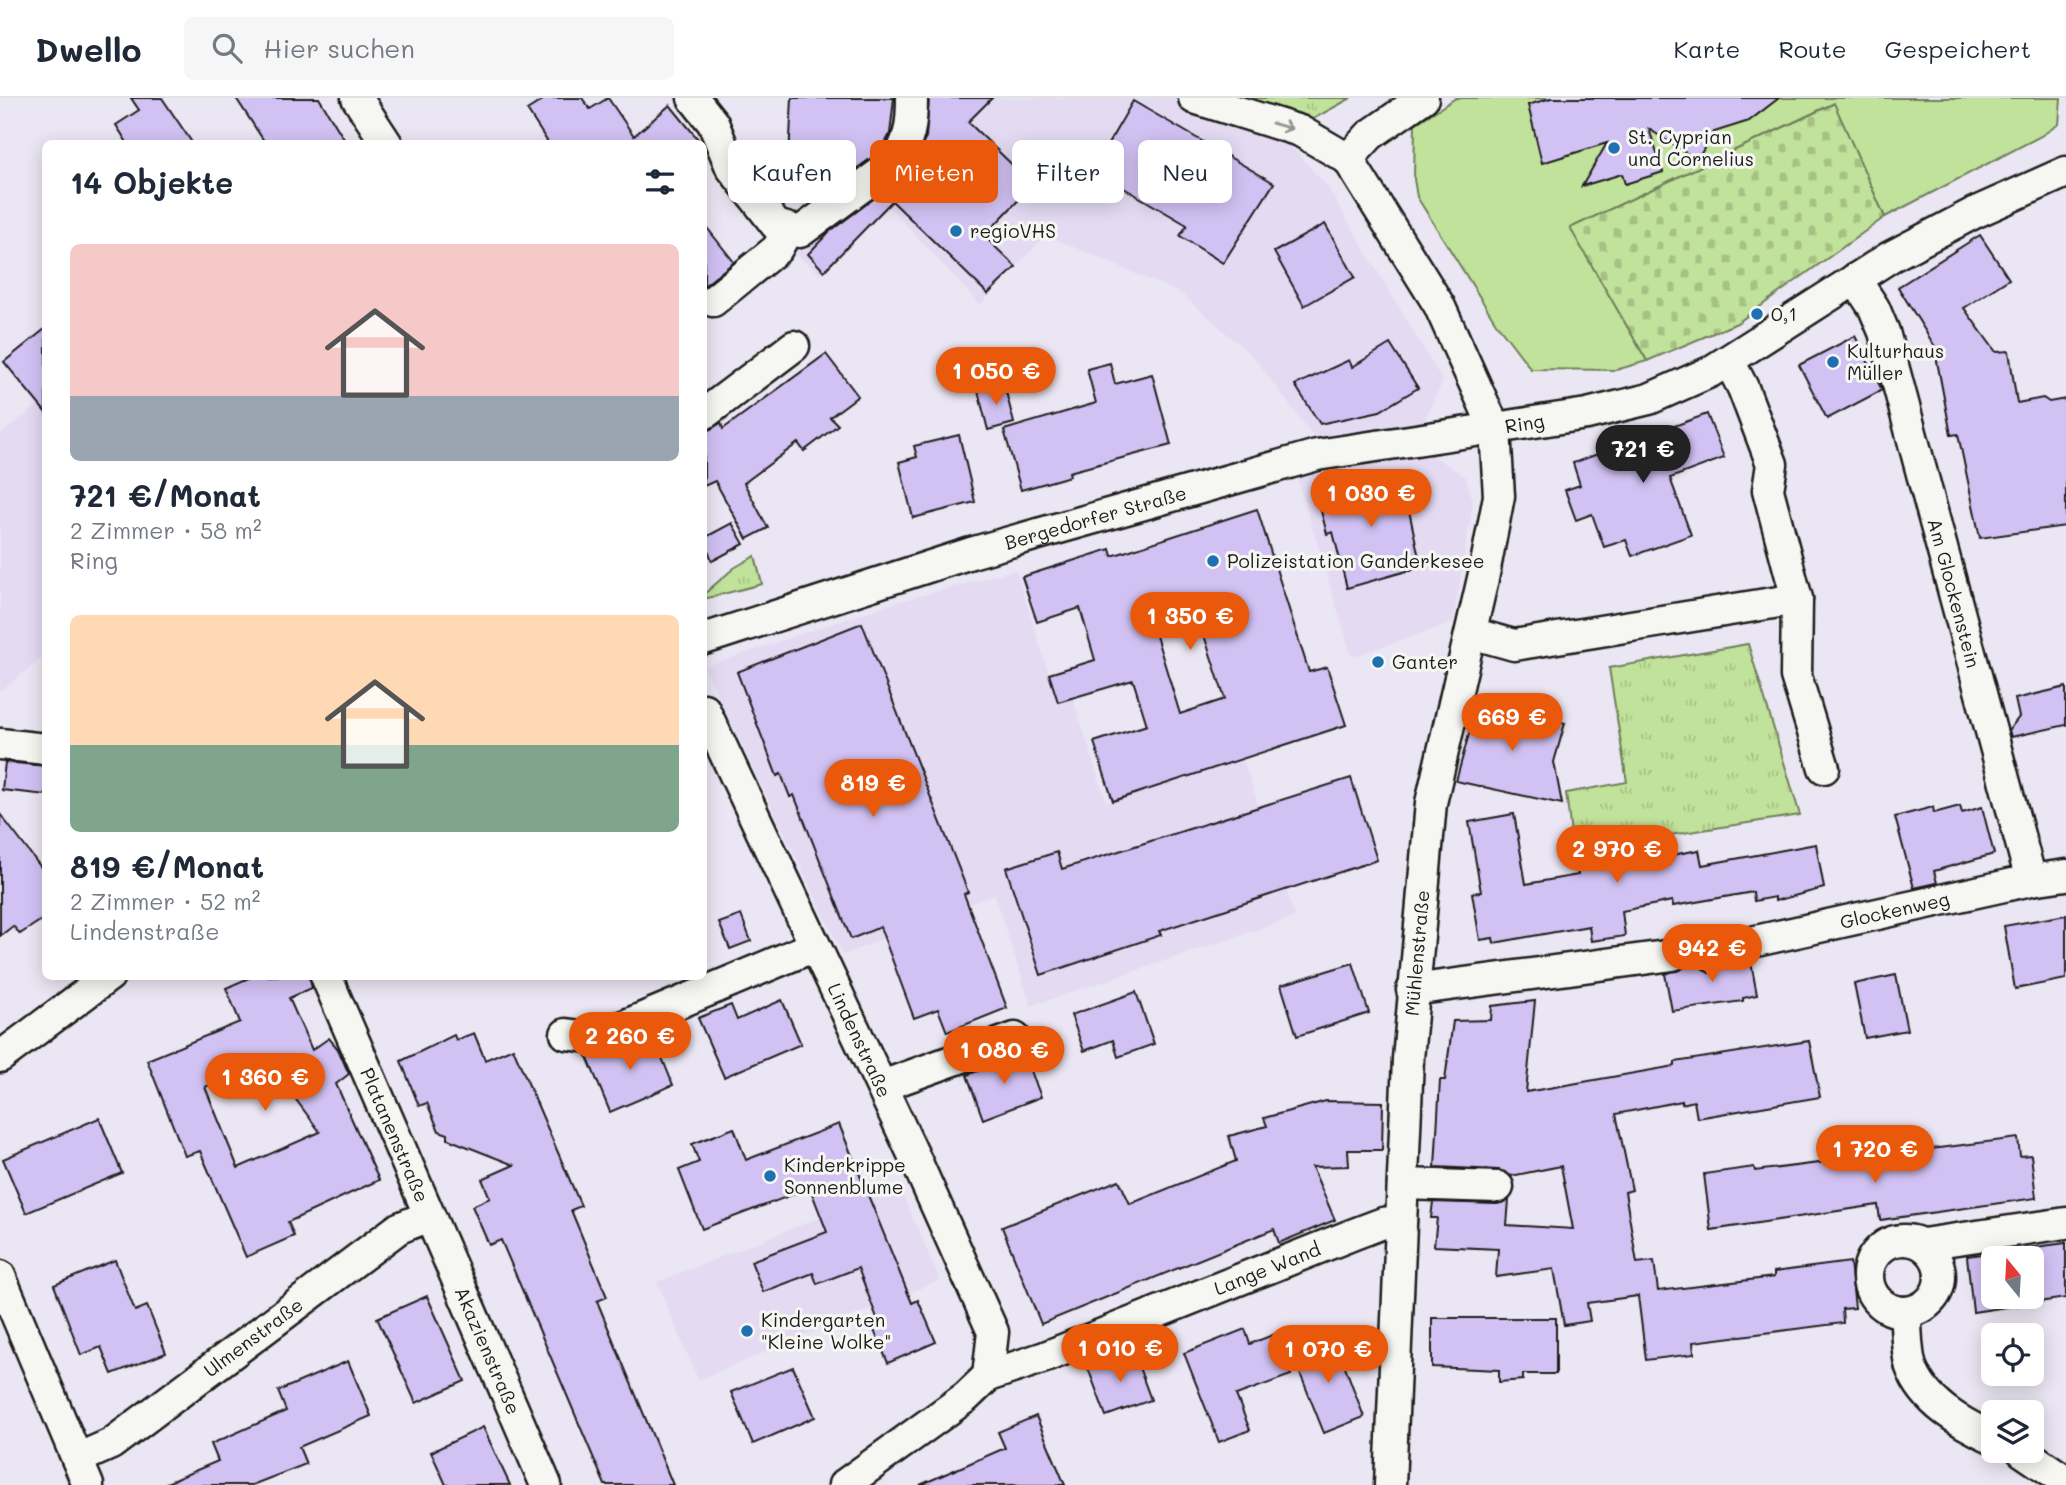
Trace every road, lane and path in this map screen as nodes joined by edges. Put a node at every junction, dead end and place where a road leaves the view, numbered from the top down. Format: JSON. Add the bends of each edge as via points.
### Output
{"nodes":[{"id":1,"x":357,"y":98,"type":"edge"},
{"id":2,"x":693,"y":98,"type":"edge"},
{"id":3,"x":912,"y":98,"type":"edge"},
{"id":4,"x":1194,"y":98,"type":"edge"},
{"id":5,"x":1423,"y":98,"type":"edge"},
{"id":6,"x":384,"y":140,"type":"edge"},
{"id":7,"x":1348,"y":159,"type":"junction"},
{"id":8,"x":2066,"y":172,"type":"edge"},
{"id":9,"x":787,"y":231,"type":"junction"},
{"id":10,"x":1855,"y":279,"type":"junction"},
{"id":11,"x":713,"y":301,"type":"dead end"},
{"id":12,"x":794,"y":346,"type":"dead end"},
{"id":13,"x":1728,"y":360,"type":"junction"},
{"id":14,"x":707,"y":412,"type":"edge"},
{"id":15,"x":1495,"y":429,"type":"junction"},
{"id":16,"x":1797,"y":598,"type":"junction"},
{"id":17,"x":1471,"y":633,"type":"junction"},
{"id":18,"x":707,"y":638,"type":"edge"},
{"id":19,"x":707,"y":715,"type":"edge"},
{"id":20,"x":0,"y":744,"type":"edge"},
{"id":21,"x":42,"y":749,"type":"edge"},
{"id":22,"x":1824,"y":768,"type":"dead end"},
{"id":23,"x":2066,"y":875,"type":"edge"},
{"id":24,"x":2031,"y":880,"type":"junction"},
{"id":25,"x":1756,"y":941,"type":"dead end"},
{"id":26,"x":815,"y":946,"type":"junction"},
{"id":27,"x":1673,"y":955,"type":"dead end"},
{"id":28,"x":104,"y":980,"type":"edge"},
{"id":29,"x":328,"y":980,"type":"edge"},
{"id":30,"x":1412,"y":990,"type":"junction"},
{"id":31,"x":566,"y":1034,"type":"dead end"},
{"id":32,"x":1015,"y":1038,"type":"dead end"},
{"id":33,"x":0,"y":1057,"type":"edge"},
{"id":34,"x":882,"y":1086,"type":"junction"},
{"id":35,"x":1403,"y":1184,"type":"junction"},
{"id":36,"x":1498,"y":1187,"type":"dead end"},
{"id":37,"x":429,"y":1216,"type":"junction"},
{"id":38,"x":1401,"y":1221,"type":"junction"},
{"id":39,"x":2066,"y":1223,"type":"edge"},
{"id":40,"x":1923,"y":1244,"type":"junction"},
{"id":41,"x":0,"y":1276,"type":"edge"},
{"id":42,"x":1905,"y":1312,"type":"junction"},
{"id":43,"x":988,"y":1376,"type":"junction"},
{"id":44,"x":1981,"y":1431,"type":"edge"},
{"id":45,"x":2040,"y":1463,"type":"edge"},
{"id":46,"x":82,"y":1472,"type":"edge"},
{"id":47,"x":856,"y":1481,"type":"edge"},
{"id":48,"x":2066,"y":1481,"type":"edge"},
{"id":49,"x":546,"y":1485,"type":"edge"},
{"id":50,"x":1390,"y":1485,"type":"edge"}],
"edges":[{"from":1,"to":6,"type":"street"},
{"from":2,"to":9,"type":"street","via":[[713,123],[731,167],[776,225]]},
{"from":3,"to":9,"type":"street","via":[[906,148],[894,163],[814,225],[800,232]]},
{"from":4,"to":7,"type":"street","one_way":true,"via":[[1300,131]]},
{"from":5,"to":7,"type":"street","via":[[1370,135]]},
{"from":7,"to":15,"type":"street","name":"Ring","via":[[1439,305]]},
{"from":8,"to":10,"type":"street","name":"Ring","via":[[1974,213]]},
{"from":9,"to":11,"type":"street","via":[[777,249]]},
{"from":10,"to":13,"type":"street","name":"Ring"},
{"from":10,"to":24,"type":"street","name":"Am Glockenstein","via":[[1884,332]]},
{"from":12,"to":14,"type":"street"},
{"from":13,"to":15,"type":"street","name":"Ring","via":[[1649,399]]},
{"from":13,"to":16,"type":"street","via":[[1772,464],[1768,490]]},
{"from":15,"to":17,"type":"street","name":"Mühlenstraße","via":[[1499,496]]},
{"from":15,"to":18,"type":"street","name":"Bergedorfer Straße","via":[[1294,461],[971,553]]},
{"from":16,"to":17,"type":"street","via":[[1514,645]]},
{"from":16,"to":22,"type":"street","via":[[1796,676]]},
{"from":17,"to":30,"type":"street","name":"Mühlenstraße","via":[[1431,803]]},
{"from":19,"to":26,"type":"street","name":"Lindenstraße"},
{"from":20,"to":21,"type":"street"},
{"from":23,"to":24,"type":"street"},
{"from":24,"to":25,"type":"street","name":"Glockenweg"},
{"from":26,"to":31,"type":"street","via":[[595,1038]]},
{"from":26,"to":34,"type":"street","name":"Lindenstraße"},
{"from":27,"to":30,"type":"street"},
{"from":28,"to":33,"type":"street"},
{"from":29,"to":37,"type":"street","name":"Platanenstraße"},
{"from":30,"to":35,"type":"street","name":"Mühlenstraße"},
{"from":32,"to":34,"type":"street"},
{"from":34,"to":43,"type":"street","name":"Lindenstraße","via":[[993,1332]]},
{"from":35,"to":36,"type":"street"},
{"from":35,"to":38,"type":"street","name":"Mühlenstraße"},
{"from":37,"to":46,"type":"street","name":"Ulmenstraße","via":[[400,1228],[111,1444]]},
{"from":37,"to":49,"type":"street","name":"Akazienstraße"},
{"from":38,"to":43,"type":"street","name":"Lange Wand","via":[[1383,1223]]},
{"from":38,"to":50,"type":"street","name":"Mühlenstraße"},
{"from":39,"to":40,"type":"street"},
{"from":40,"to":42,"type":"street","via":[[1938,1261],[1940,1285],[1927,1304]]},
{"from":40,"to":42,"type":"street","via":[[1912,1239],[1887,1243],[1871,1261],[1868,1272],[1869,1285],[1882,1305]]},
{"from":41,"to":46,"type":"street"},
{"from":42,"to":44,"type":"street","via":[[1910,1365],[1918,1382],[1941,1409]]},
{"from":43,"to":47,"type":"street","name":"Lange Wand"},
{"from":45,"to":48,"type":"street"}]}
